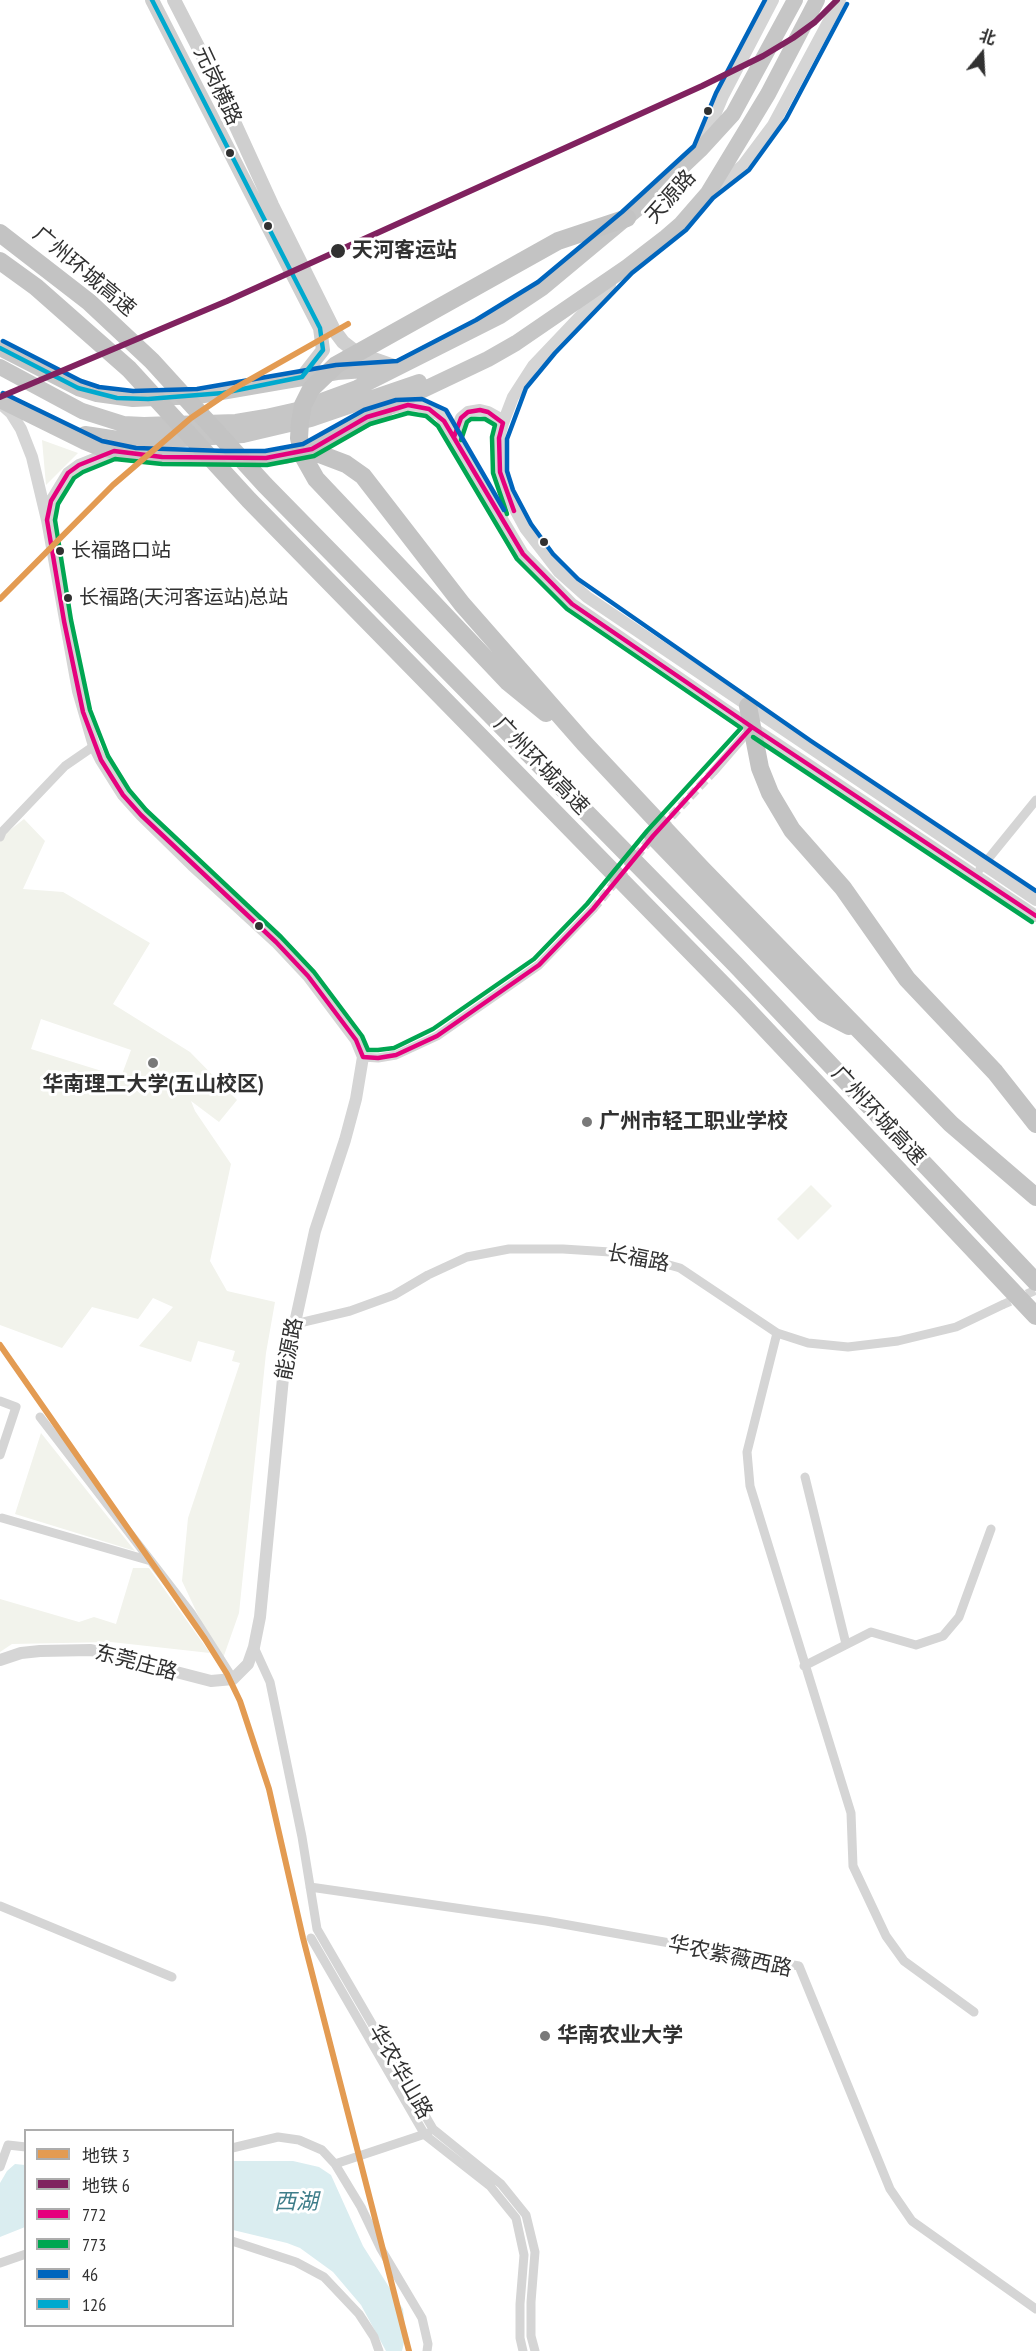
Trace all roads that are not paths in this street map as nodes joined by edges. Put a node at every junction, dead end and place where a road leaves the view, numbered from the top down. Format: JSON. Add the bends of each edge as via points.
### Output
{"nodes":[{"id":1,"x":152,"y":0,"type":"edge"},
{"id":2,"x":174,"y":0,"type":"edge"},
{"id":3,"x":773,"y":0,"type":"edge"},
{"id":4,"x":795,"y":0,"type":"edge"},
{"id":5,"x":817,"y":0,"type":"edge"},
{"id":6,"x":840,"y":0,"type":"edge"},
{"id":7,"x":700,"y":150,"type":"junction"},
{"id":8,"x":708,"y":193,"type":"junction"},
{"id":9,"x":627,"y":218,"type":"junction"},
{"id":10,"x":0,"y":233,"type":"edge"},
{"id":11,"x":0,"y":261,"type":"edge"},
{"id":12,"x":627,"y":267,"type":"junction"},
{"id":13,"x":325,"y":325,"type":"junction"},
{"id":14,"x":0,"y":348,"type":"edge"},
{"id":15,"x":488,"y":359,"type":"junction"},
{"id":16,"x":0,"y":367,"type":"edge"},
{"id":17,"x":399,"y":368,"type":"junction"},
{"id":18,"x":302,"y":377,"type":"junction"},
{"id":19,"x":0,"y":402,"type":"edge"},
{"id":20,"x":367,"y":417,"type":"junction"},
{"id":21,"x":503,"y":423,"type":"junction"},
{"id":22,"x":60,"y":430,"type":"junction"},
{"id":23,"x":454,"y":437,"type":"junction"},
{"id":24,"x":114,"y":451,"type":"junction"},
{"id":25,"x":306,"y":451,"type":"junction"},
{"id":26,"x":47,"y":520,"type":"junction"},
{"id":27,"x":748,"y":706,"type":"junction"},
{"id":28,"x":752,"y":727,"type":"junction"},
{"id":29,"x":584,"y":743,"type":"junction"},
{"id":30,"x":94,"y":746,"type":"junction"},
{"id":31,"x":714,"y":771,"type":"tunnel mouth"},
{"id":32,"x":1036,"y":800,"type":"edge"},
{"id":33,"x":653,"y":836,"type":"dead end"},
{"id":34,"x":0,"y":837,"type":"edge"},
{"id":35,"x":983,"y":865,"type":"junction"},
{"id":36,"x":975,"y":876,"type":"junction"},
{"id":37,"x":1036,"y":900,"type":"edge"},
{"id":38,"x":593,"y":909,"type":"tunnel mouth"},
{"id":39,"x":1036,"y":916,"type":"edge"},
{"id":40,"x":363,"y":1057,"type":"junction"},
{"id":41,"x":903,"y":1072,"type":"junction"},
{"id":42,"x":1036,"y":1124,"type":"edge"},
{"id":43,"x":1036,"y":1197,"type":"edge"},
{"id":44,"x":1036,"y":1282,"type":"edge"},
{"id":45,"x":1002,"y":1305,"type":"tunnel mouth"},
{"id":46,"x":1036,"y":1316,"type":"edge"},
{"id":47,"x":295,"y":1324,"type":"junction"},
{"id":48,"x":777,"y":1333,"type":"junction"},
{"id":49,"x":0,"y":1401,"type":"edge"},
{"id":50,"x":40,"y":1417,"type":"dead end"},
{"id":51,"x":0,"y":1455,"type":"edge"},
{"id":52,"x":805,"y":1477,"type":"dead end"},
{"id":53,"x":2,"y":1518,"type":"dead end"},
{"id":54,"x":991,"y":1529,"type":"dead end"},
{"id":55,"x":151,"y":1561,"type":"junction"},
{"id":56,"x":846,"y":1644,"type":"junction"},
{"id":57,"x":254,"y":1647,"type":"junction"},
{"id":58,"x":0,"y":1660,"type":"edge"},
{"id":59,"x":804,"y":1666,"type":"junction"},
{"id":60,"x":233,"y":1679,"type":"junction"},
{"id":61,"x":310,"y":1887,"type":"junction"},
{"id":62,"x":0,"y":1906,"type":"edge"},
{"id":63,"x":172,"y":1977,"type":"dead end"},
{"id":64,"x":974,"y":2012,"type":"dead end"},
{"id":65,"x":429,"y":2132,"type":"junction"},
{"id":66,"x":24,"y":2147,"type":"edge"},
{"id":67,"x":234,"y":2148,"type":"edge"},
{"id":68,"x":335,"y":2164,"type":"junction"},
{"id":69,"x":0,"y":2167,"type":"edge"},
{"id":70,"x":521,"y":2217,"type":"junction"},
{"id":71,"x":234,"y":2242,"type":"edge"},
{"id":72,"x":24,"y":2255,"type":"edge"},
{"id":73,"x":0,"y":2263,"type":"edge"},
{"id":74,"x":1036,"y":2309,"type":"edge"},
{"id":75,"x":379,"y":2351,"type":"edge"},
{"id":76,"x":427,"y":2351,"type":"edge"},
{"id":77,"x":523,"y":2351,"type":"edge"},
{"id":78,"x":535,"y":2351,"type":"edge"}],
"edges":[{"from":1,"to":13,"type":"main road","name":"元岗横路"},
{"from":2,"to":13,"type":"main road","name":"元岗横路","via":[[214,78]]},
{"from":3,"to":7,"type":"street"},
{"from":4,"to":7,"type":"highway","name":"天源路","via":[[733,114]]},
{"from":5,"to":8,"type":"highway","name":"天源路","via":[[768,94]]},
{"from":6,"to":8,"type":"street","via":[[773,125],[743,165]]},
{"from":7,"to":9,"type":"highway","name":"天源路"},
{"from":8,"to":12,"type":"highway","name":"天源路","via":[[681,224]]},
{"from":9,"to":17,"type":"highway","name":"天源路","via":[[509,310]]},
{"from":9,"to":29,"type":"highway","via":[[558,241],[336,365],[311,389],[301,414],[299,438],[303,456],[323,488],[508,682]]},
{"from":10,"to":44,"type":"highway","name":"广州环城高速","via":[[57,276],[152,361],[265,484],[735,964]]},
{"from":11,"to":46,"type":"highway","name":"广州环城高速","via":[[36,287],[129,369],[249,501],[692,952]]},
{"from":12,"to":15,"type":"highway","name":"天源路"},
{"from":12,"to":21,"type":"street","via":[[533,366],[513,397]]},
{"from":13,"to":17,"type":"main road","name":"元岗横路","via":[[349,348]]},
{"from":13,"to":18,"type":"main road","name":"元岗横路","via":[[323,350]]},
{"from":14,"to":18,"type":"highway","via":[[78,388],[117,398],[198,396]]},
{"from":15,"to":20,"type":"highway"},
{"from":15,"to":22,"type":"highway","via":[[311,419],[243,435],[137,439]]},
{"from":16,"to":17,"type":"highway","name":"天源路","via":[[82,411],[144,426],[266,417],[323,401]]},
{"from":17,"to":18,"type":"highway"},
{"from":19,"to":22,"type":"highway"},
{"from":19,"to":26,"type":"street","via":[[27,443]]},
{"from":20,"to":23,"type":"street","via":[[398,407],[420,406],[440,415]]},
{"from":20,"to":25,"type":"highway"},
{"from":21,"to":23,"type":"street","via":[[488,412],[468,412],[461,418]]},
{"from":21,"to":27,"type":"street","via":[[499,456],[506,493],[547,559],[587,597]]},
{"from":22,"to":24,"type":"highway"},
{"from":23,"to":28,"type":"street","via":[[512,538],[553,587],[598,623]]},
{"from":24,"to":25,"type":"highway","via":[[162,457],[252,459]]},
{"from":24,"to":26,"type":"street","via":[[68,473],[51,501]]},
{"from":25,"to":29,"type":"highway","via":[[346,464],[370,483],[462,604]]},
{"from":26,"to":30,"type":"street","via":[[74,673]]},
{"from":27,"to":28,"type":"highway"},
{"from":27,"to":35,"type":"street"},
{"from":28,"to":31,"type":"street"},
{"from":28,"to":36,"type":"street"},
{"from":28,"to":42,"type":"highway","via":[[770,794],[792,830],[843,888],[907,979],[995,1072]]},
{"from":29,"to":41,"type":"highway"},
{"from":30,"to":34,"type":"street","via":[[65,766]]},
{"from":30,"to":40,"type":"street","via":[[132,805],[308,975],[356,1040]]},
{"from":32,"to":35,"type":"street"},
{"from":33,"to":41,"type":"highway","via":[[825,1013],[849,1026]]},
{"from":35,"to":36,"type":"street"},
{"from":35,"to":37,"type":"street"},
{"from":36,"to":39,"type":"street"},
{"from":38,"to":40,"type":"street","via":[[539,965],[437,1036],[396,1055]]},
{"from":40,"to":47,"type":"street","name":"能源路","via":[[356,1099],[315,1231]]},
{"from":41,"to":43,"type":"highway","via":[[951,1124]]},
{"from":45,"to":48,"type":"street","name":"长福路","via":[[956,1327],[898,1341],[848,1347],[808,1343]]},
{"from":47,"to":48,"type":"street","name":"长福路","via":[[394,1296],[467,1257],[509,1249],[563,1249],[626,1253],[680,1268]]},
{"from":47,"to":57,"type":"street","name":"能源路","via":[[284,1378]]},
{"from":48,"to":59,"type":"street","via":[[747,1452],[750,1486]]},
{"from":49,"to":51,"type":"street","via":[[15,1407]]},
{"from":50,"to":55,"type":"street"},
{"from":52,"to":56,"type":"street"},
{"from":53,"to":55,"type":"street"},
{"from":54,"to":56,"type":"street","via":[[959,1617],[943,1636],[916,1646],[871,1632]]},
{"from":55,"to":60,"type":"street","via":[[191,1613]]},
{"from":56,"to":59,"type":"street"},
{"from":57,"to":60,"type":"street","via":[[248,1664]]},
{"from":57,"to":61,"type":"street","name":"华农华山路","via":[[270,1682]]},
{"from":58,"to":60,"type":"street","name":"东莞庄路","via":[[21,1653],[91,1650],[211,1682]]},
{"from":59,"to":64,"type":"street","via":[[851,1813],[853,1866],[882,1926],[904,1961]]},
{"from":61,"to":65,"type":"street","name":"华农华山路","via":[[314,1933]]},
{"from":61,"to":74,"type":"street","name":"华农紫薇西路","via":[[546,1921],[799,1966],[890,2189],[912,2221]]},
{"from":62,"to":63,"type":"street"},
{"from":65,"to":68,"type":"street"},
{"from":65,"to":70,"type":"street","name":"华农华山路","via":[[501,2184]]},
{"from":66,"to":69,"type":"street","via":[[8,2145]]},
{"from":67,"to":68,"type":"street","via":[[278,2137],[299,2140],[322,2150]]},
{"from":68,"to":76,"type":"street","via":[[422,2318]]},
{"from":70,"to":77,"type":"street","name":"华农华山路"},
{"from":70,"to":78,"type":"street","name":"华农华山路","via":[[535,2252],[531,2336]]},
{"from":71,"to":75,"type":"street","via":[[296,2262],[324,2277],[359,2314]]},
{"from":72,"to":73,"type":"street"}]}
